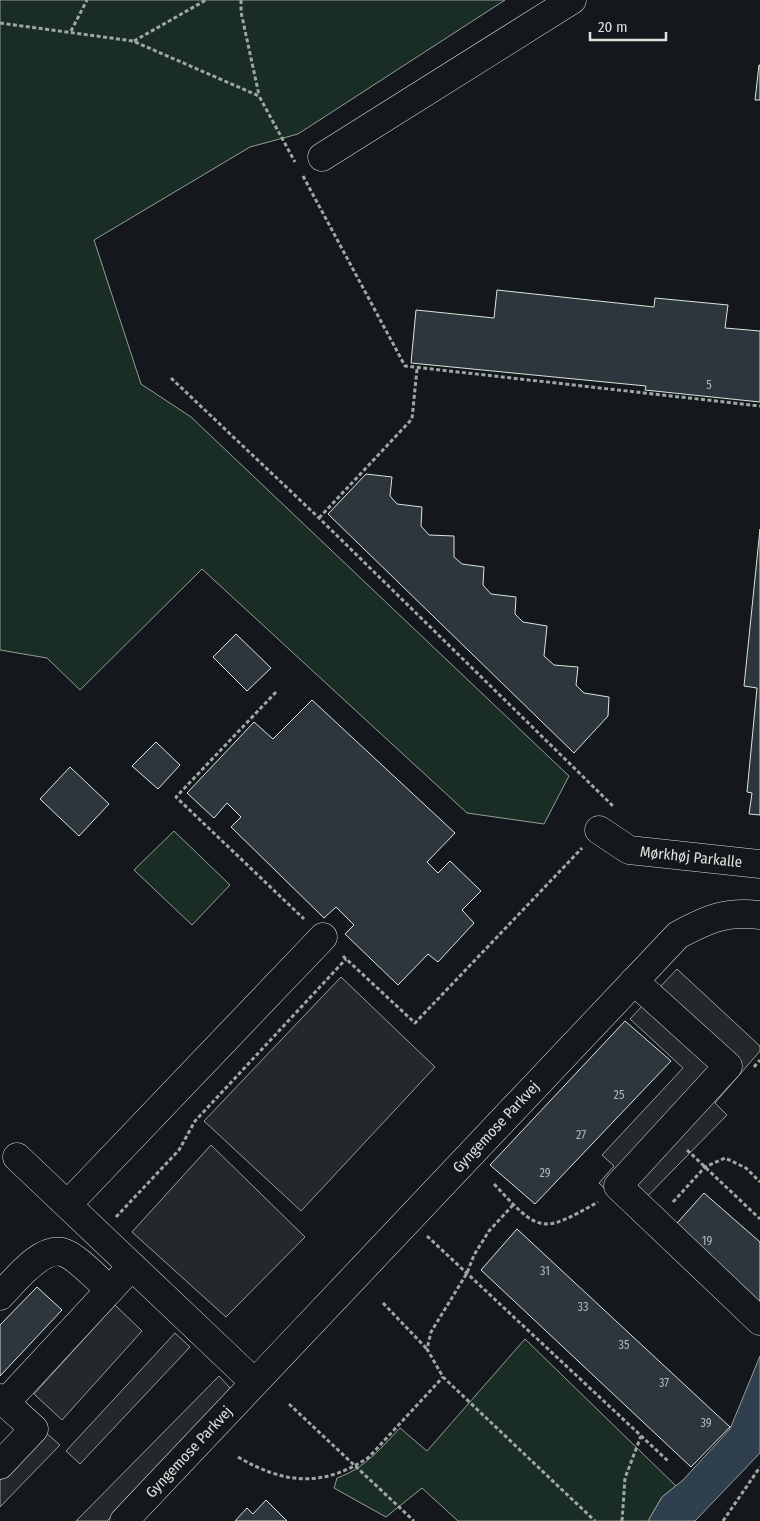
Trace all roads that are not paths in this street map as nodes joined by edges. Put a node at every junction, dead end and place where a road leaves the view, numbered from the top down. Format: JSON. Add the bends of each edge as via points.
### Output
{"nodes":[{"id":1,"x":572,"y":0,"type":"edge"},
{"id":2,"x":307,"y":166,"type":"road end"},
{"id":3,"x":598,"y":830,"type":"road end"},
{"id":4,"x":760,"y":864,"type":"edge"},
{"id":5,"x":760,"y":915,"type":"edge"},
{"id":6,"x":323,"y":937,"type":"road end"},
{"id":7,"x":634,"y":981,"type":"junction"},
{"id":8,"x":17,"y":1158,"type":"dead end"},
{"id":9,"x":68,"y":1204,"type":"junction"},
{"id":10,"x":132,"y":1266,"type":"junction"},
{"id":11,"x":110,"y":1290,"type":"junction"},
{"id":12,"x":0,"y":1296,"type":"edge"},
{"id":13,"x":760,"y":1321,"type":"edge"},
{"id":14,"x":254,"y":1382,"type":"junction"},
{"id":15,"x":3,"y":1400,"type":"edge"},
{"id":16,"x":0,"y":1465,"type":"edge"},
{"id":17,"x":124,"y":1521,"type":"edge"}],
"edges":[{"from":1,"to":2,"type":"street"},
{"from":3,"to":4,"type":"street","name":"Mørkhøj Parkalle","via":[[629,850]]},
{"from":5,"to":7,"type":"street","name":"Gyngemose Parkvej","via":[[743,913],[711,918],[678,935]]},
{"from":6,"to":9,"type":"street"},
{"from":7,"to":13,"type":"street","via":[[728,1066],[618,1186]]},
{"from":7,"to":14,"type":"street","name":"Gyngemose Parkvej"},
{"from":8,"to":9,"type":"street"},
{"from":9,"to":10,"type":"street"},
{"from":10,"to":11,"type":"street"},
{"from":10,"to":14,"type":"street"},
{"from":11,"to":12,"type":"street","via":[[66,1253],[53,1252],[39,1256]]},
{"from":11,"to":15,"type":"street"},
{"from":14,"to":17,"type":"street","name":"Gyngemose Parkvej"},
{"from":15,"to":16,"type":"street","via":[[34,1428]]}]}
